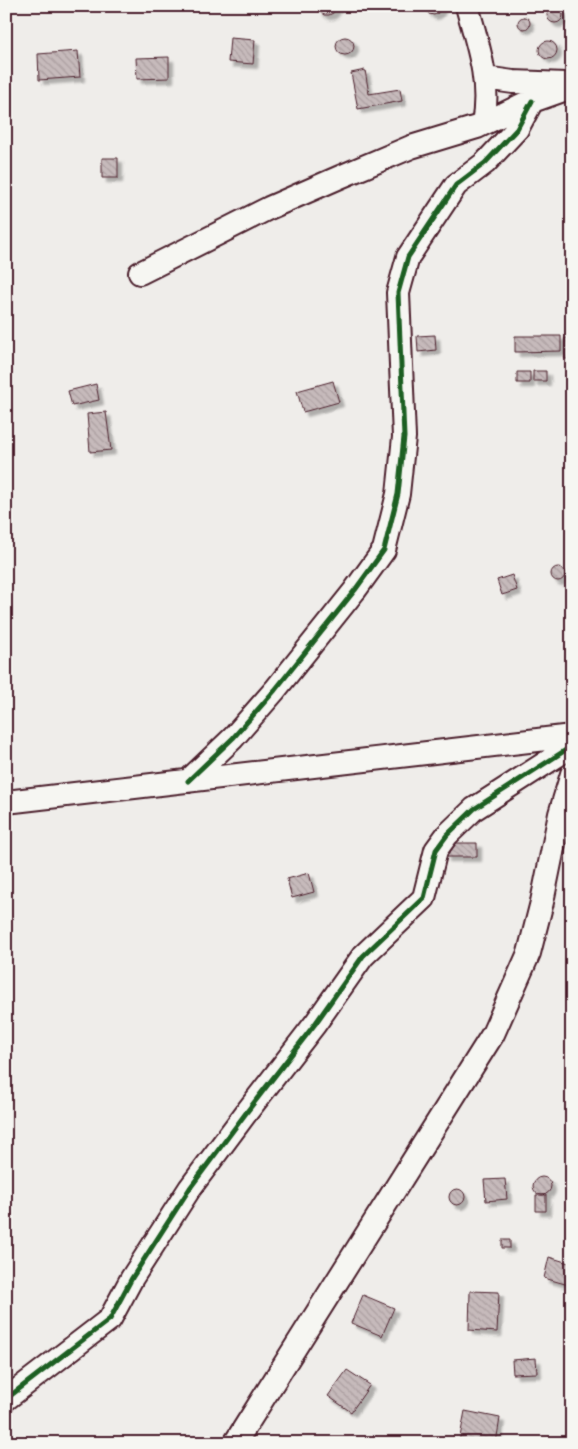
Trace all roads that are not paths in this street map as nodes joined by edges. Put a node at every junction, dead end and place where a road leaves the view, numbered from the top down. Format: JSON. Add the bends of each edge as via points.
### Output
{"nodes":[{"id":1,"x":467,"y":6,"type":"edge"},
{"id":2,"x":485,"y":78,"type":"junction"},
{"id":3,"x":572,"y":85,"type":"edge"},
{"id":4,"x":532,"y":101,"type":"junction"},
{"id":5,"x":483,"y":124,"type":"junction"},
{"id":6,"x":140,"y":273,"type":"dead end"},
{"id":7,"x":572,"y":736,"type":"edge"},
{"id":8,"x":572,"y":746,"type":"edge"},
{"id":9,"x":572,"y":774,"type":"edge"},
{"id":10,"x":188,"y":781,"type":"junction"},
{"id":11,"x":6,"y":802,"type":"edge"},
{"id":12,"x":6,"y":1399,"type":"edge"},
{"id":13,"x":235,"y":1443,"type":"edge"}],
"edges":[{"from":1,"to":2,"type":"street"},
{"from":2,"to":3,"type":"street"},
{"from":2,"to":5,"type":"street","via":[[487,107]]},
{"from":3,"to":4,"type":"street"},
{"from":4,"to":5,"type":"street"},
{"from":4,"to":10,"type":"street","via":[[517,129],[486,163],[456,185],[408,257],[398,293],[404,437],[398,494],[384,550],[275,690],[233,738]]},
{"from":5,"to":6,"type":"street","via":[[411,147],[340,177],[269,208]]},
{"from":7,"to":10,"type":"street"},
{"from":8,"to":12,"type":"street","via":[[474,809],[447,835],[436,850],[424,898],[364,956],[190,1188],[132,1278],[110,1319]]},
{"from":9,"to":13,"type":"street","via":[[529,953],[493,1034]]},
{"from":10,"to":11,"type":"street"}]}
